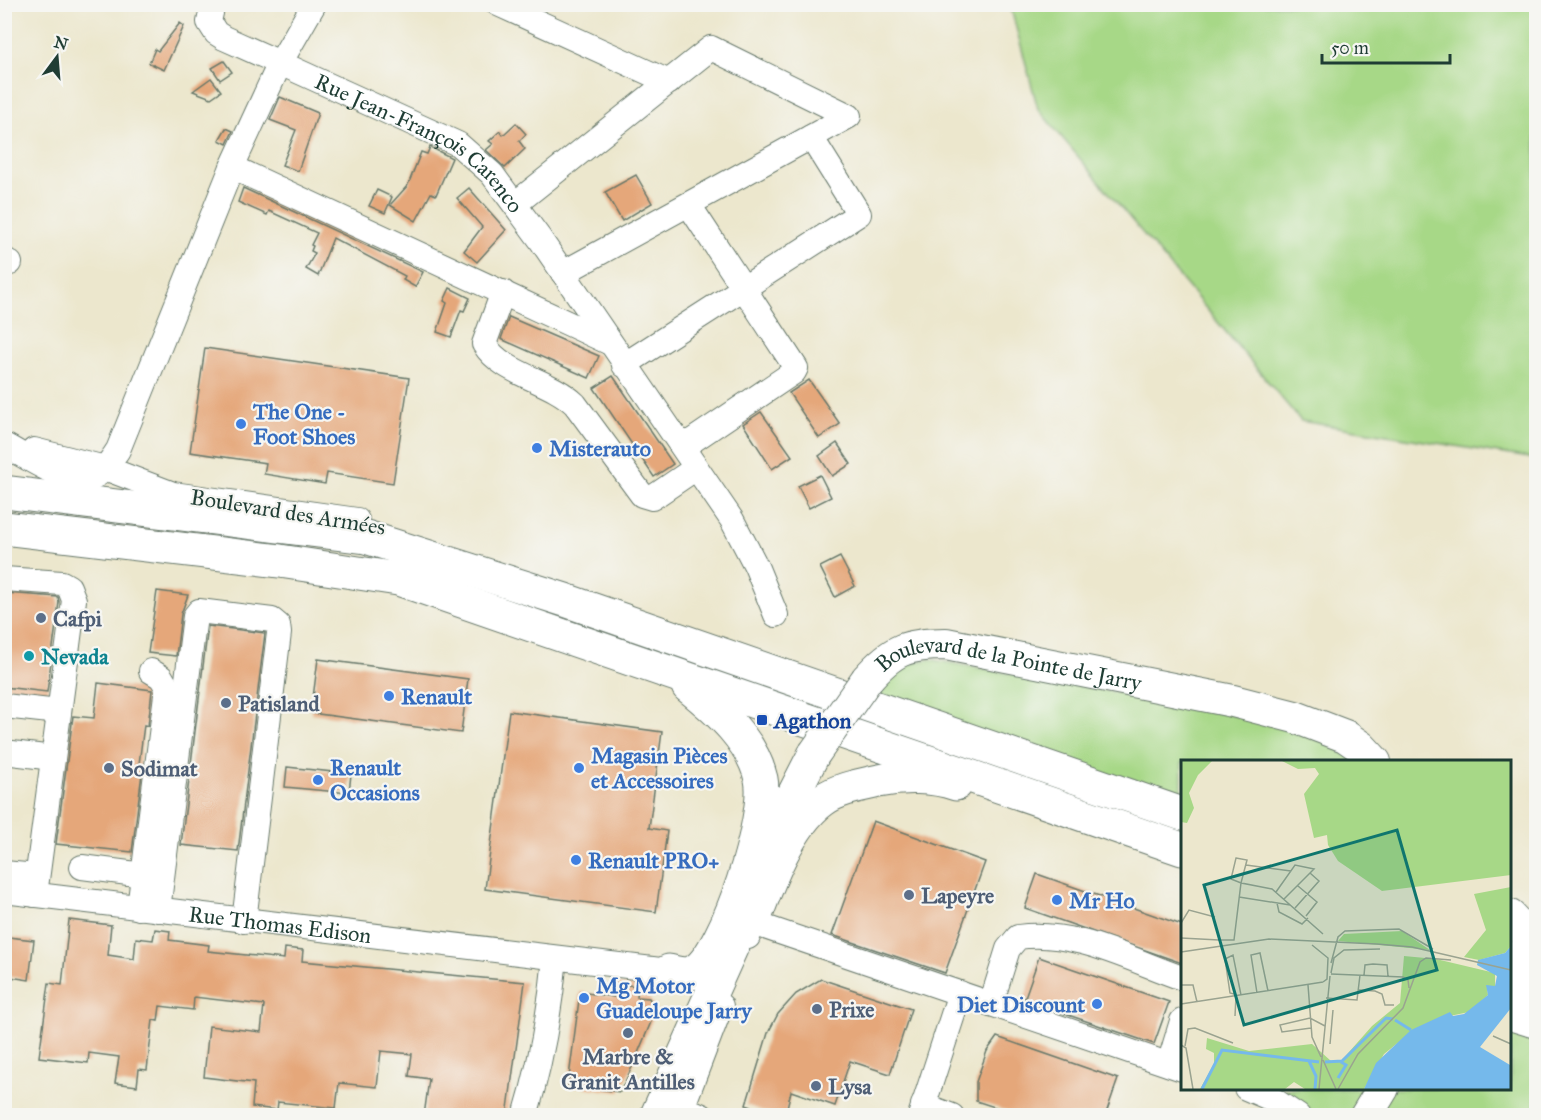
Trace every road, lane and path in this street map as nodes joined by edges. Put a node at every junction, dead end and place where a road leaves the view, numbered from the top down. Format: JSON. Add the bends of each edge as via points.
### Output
{"nodes":[{"id":1,"x":213,"y":4,"type":"edge"},
{"id":2,"x":314,"y":4,"type":"edge"},
{"id":3,"x":498,"y":4,"type":"edge"},
{"id":4,"x":279,"y":63,"type":"junction"},
{"id":5,"x":669,"y":82,"type":"junction"},
{"id":6,"x":811,"y":137,"type":"junction"},
{"id":7,"x":232,"y":167,"type":"junction"},
{"id":8,"x":515,"y":204,"type":"junction"},
{"id":9,"x":688,"y":205,"type":"junction"},
{"id":10,"x":563,"y":273,"type":"junction"},
{"id":11,"x":745,"y":289,"type":"junction"},
{"id":12,"x":502,"y":292,"type":"junction"},
{"id":13,"x":609,"y":343,"type":"junction"},
{"id":14,"x":624,"y":365,"type":"junction"},
{"id":15,"x":4,"y":442,"type":"edge"},
{"id":16,"x":682,"y":447,"type":"junction"},
{"id":17,"x":105,"y":468,"type":"junction"},
{"id":18,"x":696,"y":468,"type":"junction"},
{"id":19,"x":4,"y":492,"type":"edge"},
{"id":20,"x":4,"y":528,"type":"edge"},
{"id":21,"x":4,"y":579,"type":"edge"},
{"id":22,"x":565,"y":600,"type":"junction"},
{"id":23,"x":776,"y":615,"type":"dead end"},
{"id":24,"x":151,"y":671,"type":"dead end"},
{"id":25,"x":673,"y":674,"type":"junction"},
{"id":26,"x":4,"y":706,"type":"edge"},
{"id":27,"x":59,"y":712,"type":"junction"},
{"id":28,"x":4,"y":752,"type":"edge"},
{"id":29,"x":53,"y":758,"type":"junction"},
{"id":30,"x":1373,"y":760,"type":"edge"},
{"id":31,"x":1181,"y":814,"type":"edge"},
{"id":32,"x":1178,"y":847,"type":"edge"},
{"id":33,"x":82,"y":867,"type":"dead end"},
{"id":34,"x":4,"y":873,"type":"edge"},
{"id":35,"x":144,"y":875,"type":"junction"},
{"id":36,"x":36,"y":885,"type":"junction"},
{"id":37,"x":4,"y":891,"type":"edge"},
{"id":38,"x":149,"y":909,"type":"junction"},
{"id":39,"x":244,"y":921,"type":"junction"},
{"id":40,"x":753,"y":923,"type":"junction"},
{"id":41,"x":1524,"y":939,"type":"edge"},
{"id":42,"x":555,"y":958,"type":"junction"},
{"id":43,"x":669,"y":971,"type":"joint"},
{"id":44,"x":1536,"y":973,"type":"edge"},
{"id":45,"x":1181,"y":978,"type":"edge"},
{"id":46,"x":1511,"y":986,"type":"edge"},
{"id":47,"x":960,"y":993,"type":"junction"},
{"id":48,"x":1536,"y":1000,"type":"edge"},
{"id":49,"x":991,"y":1004,"type":"junction"},
{"id":50,"x":1511,"y":1015,"type":"edge"},
{"id":51,"x":1536,"y":1022,"type":"edge"},
{"id":52,"x":1181,"y":1028,"type":"edge"},
{"id":53,"x":1176,"y":1066,"type":"edge"},
{"id":54,"x":1249,"y":1090,"type":"edge"},
{"id":55,"x":1382,"y":1090,"type":"edge"},
{"id":56,"x":922,"y":1110,"type":"edge"},
{"id":57,"x":676,"y":1111,"type":"edge"},
{"id":58,"x":525,"y":1116,"type":"edge"},
{"id":59,"x":952,"y":1116,"type":"edge"},
{"id":60,"x":1299,"y":1116,"type":"edge"},
{"id":61,"x":1366,"y":1116,"type":"edge"}],
"edges":[{"from":1,"to":4,"type":"street","name":"Rue Jean-François Carenco","via":[[209,22],[216,33]]},
{"from":2,"to":4,"type":"street"},
{"from":3,"to":5,"type":"street"},
{"from":4,"to":7,"type":"street"},
{"from":4,"to":8,"type":"street","name":"Rue Jean-François Carenco","via":[[458,144],[492,174]]},
{"from":5,"to":6,"type":"street","via":[[711,48],[849,116]]},
{"from":5,"to":8,"type":"street"},
{"from":6,"to":9,"type":"street"},
{"from":6,"to":11,"type":"street","via":[[859,214]]},
{"from":7,"to":12,"type":"street"},
{"from":7,"to":17,"type":"street","via":[[118,450]]},
{"from":8,"to":10,"type":"street","name":"Rue Jean-François Carenco"},
{"from":9,"to":10,"type":"street"},
{"from":9,"to":11,"type":"street"},
{"from":10,"to":13,"type":"street","name":"Rue Jean-François Carenco"},
{"from":11,"to":14,"type":"street"},
{"from":11,"to":16,"type":"street","via":[[796,368]]},
{"from":12,"to":13,"type":"street"},
{"from":12,"to":18,"type":"street","via":[[484,344],[492,357],[563,392],[642,495],[652,498]]},
{"from":13,"to":14,"type":"street","name":"Rue Jean-François Carenco"},
{"from":14,"to":16,"type":"street","name":"Rue Jean-François Carenco"},
{"from":15,"to":17,"type":"street","name":"Boulevard des Armées"},
{"from":16,"to":18,"type":"street","name":"Rue Jean-François Carenco"},
{"from":17,"to":22,"type":"street","name":"Boulevard des Armées","via":[[173,494],[362,520],[439,543]]},
{"from":18,"to":23,"type":"street","name":"Rue Jean-François Carenco","via":[[732,520]]},
{"from":19,"to":22,"type":"highway","via":[[366,537]]},
{"from":20,"to":25,"type":"highway","via":[[398,579]]},
{"from":21,"to":27,"type":"street","via":[[62,583],[72,592]]},
{"from":22,"to":31,"type":"highway"},
{"from":24,"to":35,"type":"street","via":[[167,687]]},
{"from":25,"to":32,"type":"highway"},
{"from":25,"to":43,"type":"highway","via":[[721,712],[735,731],[761,779],[763,806],[751,859],[707,959],[686,974]]},
{"from":26,"to":27,"type":"street"},
{"from":27,"to":29,"type":"street"},
{"from":28,"to":29,"type":"street"},
{"from":29,"to":36,"type":"street"},
{"from":30,"to":57,"type":"main road","name":"Boulevard de la Pointe de Jarry","bridge":true,"via":[[1345,736],[1295,717],[1233,701],[946,644],[904,648],[867,679],[814,753],[743,921]]},
{"from":32,"to":40,"type":"highway","via":[[1068,821],[945,780],[893,778],[858,785],[824,800],[806,816],[787,846]]},
{"from":33,"to":35,"type":"street"},
{"from":34,"to":36,"type":"street"},
{"from":35,"to":38,"type":"street"},
{"from":36,"to":37,"type":"street","name":"Rue Thomas Edison"},
{"from":36,"to":38,"type":"street","name":"Rue Thomas Edison"},
{"from":38,"to":39,"type":"street","name":"Rue Thomas Edison"},
{"from":38,"to":39,"type":"street","via":[[195,616],[199,611],[262,618],[278,625],[279,633]]},
{"from":39,"to":42,"type":"street","name":"Rue Thomas Edison"},
{"from":40,"to":47,"type":"street"},
{"from":40,"to":57,"type":"street","name":"Boulevard de la Pointe de Jarry"},
{"from":41,"to":44,"type":"highway"},
{"from":42,"to":43,"type":"street","name":"Rue Thomas Edison"},
{"from":42,"to":58,"type":"street","via":[[540,1069]]},
{"from":45,"to":49,"type":"street","via":[[1080,941],[1034,934],[1018,937],[1008,950]]},
{"from":46,"to":48,"type":"highway"},
{"from":47,"to":49,"type":"street"},
{"from":47,"to":56,"type":"street"},
{"from":49,"to":53,"type":"street"},
{"from":50,"to":51,"type":"main road"},
{"from":52,"to":53,"type":"street"},
{"from":54,"to":60,"type":"street"},
{"from":55,"to":61,"type":"main road"},
{"from":56,"to":59,"type":"street"}]}
